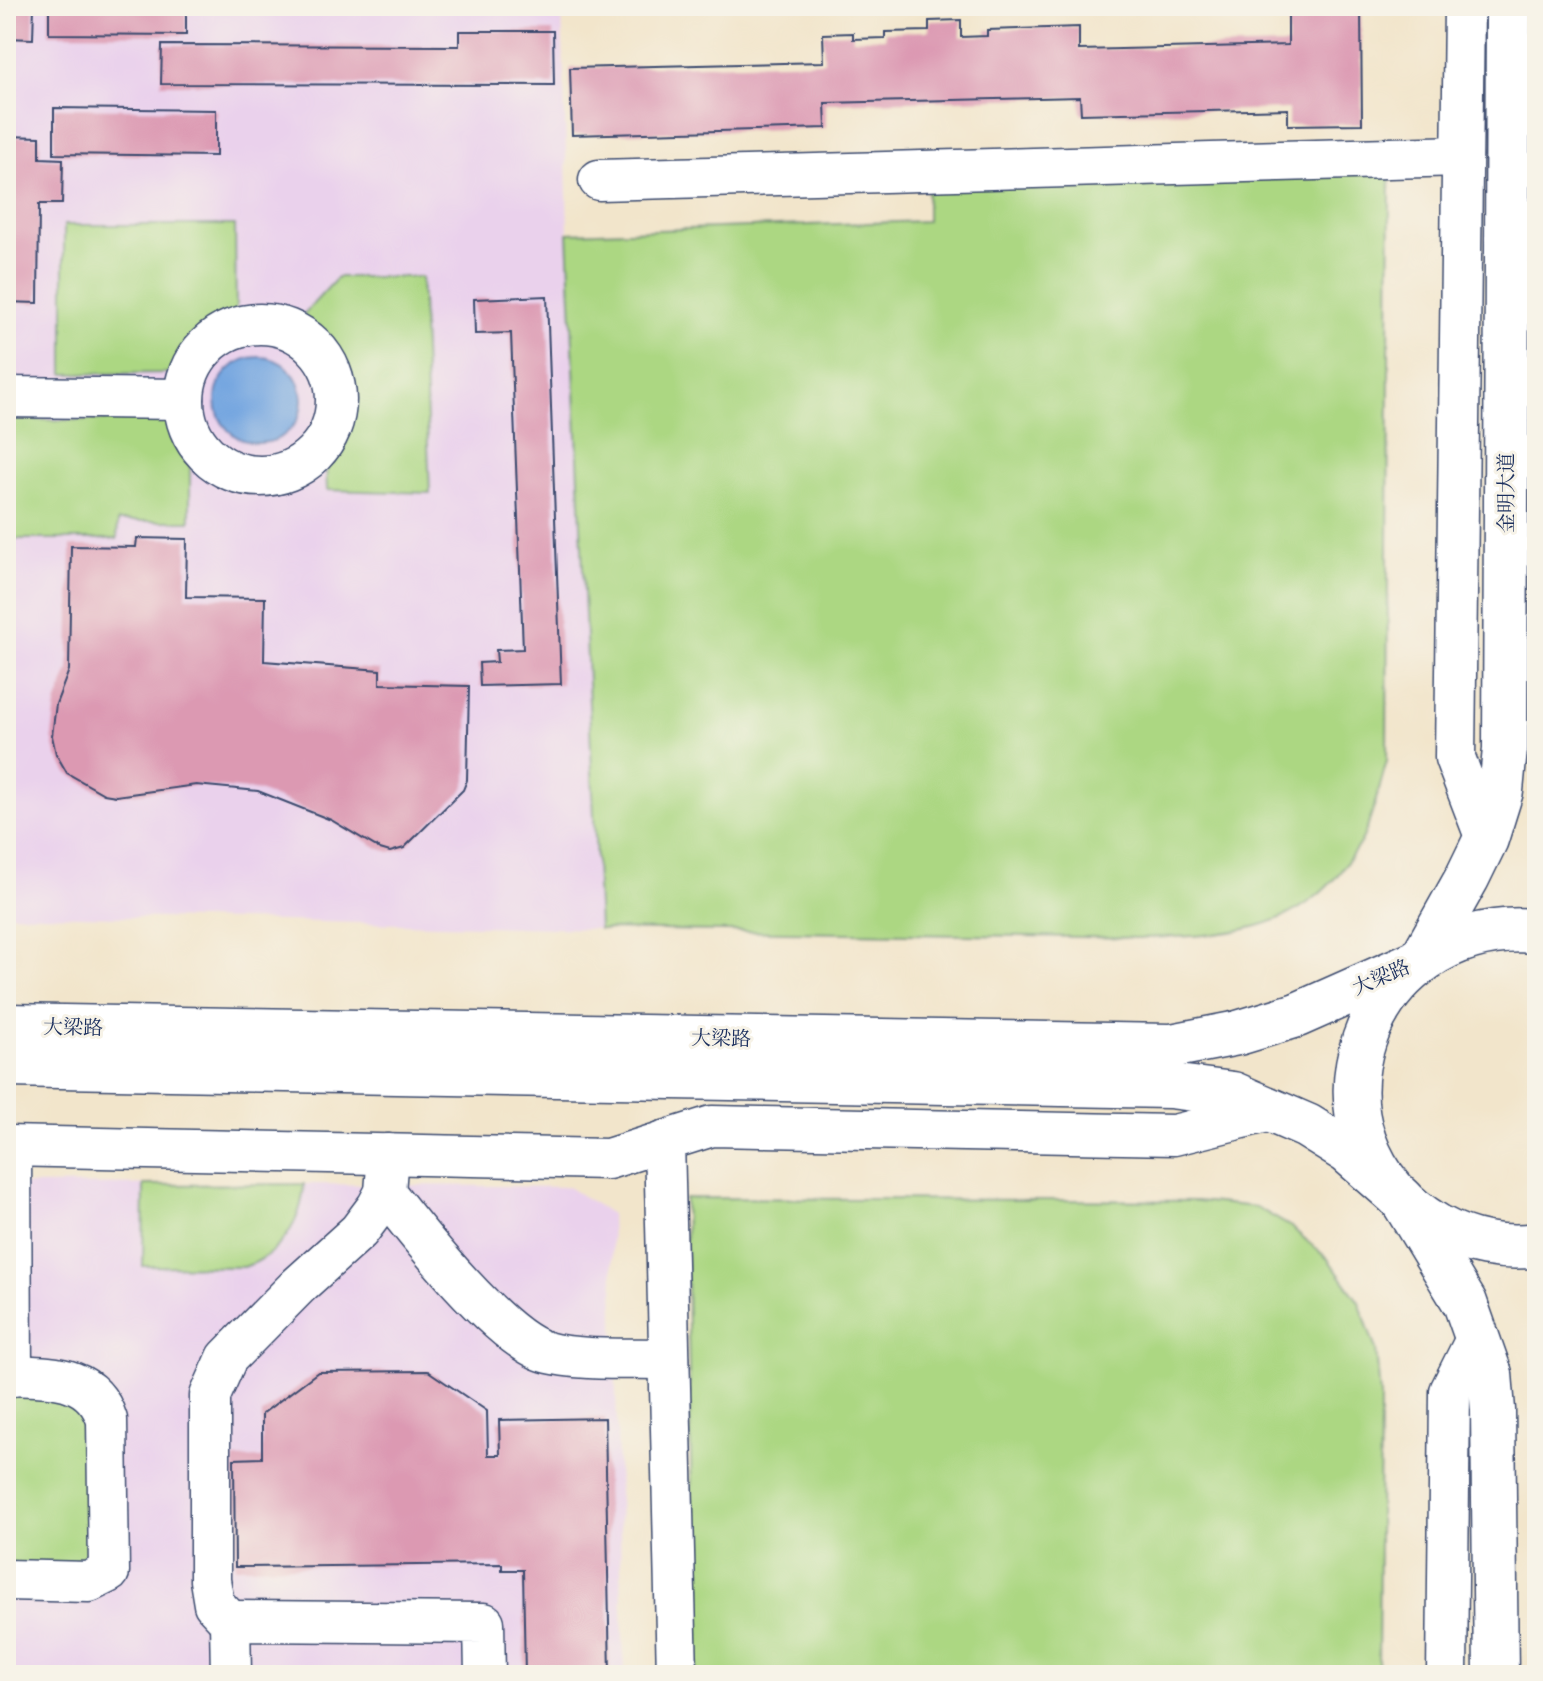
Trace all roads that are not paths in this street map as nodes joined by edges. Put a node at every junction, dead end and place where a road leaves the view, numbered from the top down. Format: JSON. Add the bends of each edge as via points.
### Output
{"nodes":[{"id":1,"x":1464,"y":6,"type":"edge"},
{"id":2,"x":1508,"y":6,"type":"edge"},
{"id":3,"x":1462,"y":156,"type":"junction"},
{"id":4,"x":599,"y":180,"type":"dead end"},
{"id":5,"x":6,"y":397,"type":"edge"},
{"id":6,"x":184,"y":399,"type":"dead end"},
{"id":7,"x":1486,"y":839,"type":"junction"},
{"id":8,"x":1537,"y":931,"type":"edge"},
{"id":9,"x":1421,"y":960,"type":"junction"},
{"id":10,"x":6,"y":1026,"type":"edge"},
{"id":11,"x":6,"y":1065,"type":"edge"},
{"id":12,"x":1271,"y":1111,"type":"junction"},
{"id":13,"x":664,"y":1141,"type":"junction"},
{"id":14,"x":9,"y":1146,"type":"edge"},
{"id":15,"x":386,"y":1173,"type":"junction"},
{"id":16,"x":1402,"y":1199,"type":"junction"},
{"id":17,"x":1537,"y":1245,"type":"edge"},
{"id":18,"x":1478,"y":1335,"type":"junction"},
{"id":19,"x":669,"y":1359,"type":"junction"},
{"id":20,"x":9,"y":1376,"type":"edge"},
{"id":21,"x":6,"y":1580,"type":"edge"},
{"id":22,"x":230,"y":1621,"type":"junction"},
{"id":23,"x":231,"y":1675,"type":"edge"},
{"id":24,"x":485,"y":1675,"type":"edge"},
{"id":25,"x":677,"y":1675,"type":"edge"},
{"id":26,"x":1447,"y":1675,"type":"edge"},
{"id":27,"x":1496,"y":1675,"type":"edge"}],
"edges":[{"from":1,"to":3,"type":"street"},
{"from":2,"to":7,"type":"main road","name":"金明大道","via":[[1505,749],[1501,791]]},
{"from":3,"to":4,"type":"street"},
{"from":3,"to":7,"type":"street","via":[[1455,758]]},
{"from":5,"to":6,"type":"street"},
{"from":7,"to":9,"type":"main road","name":"金明大道"},
{"from":8,"to":9,"type":"main road","via":[[1467,937]]},
{"from":9,"to":10,"type":"main road","name":"大梁路","via":[[1297,1015],[1171,1046]]},
{"from":9,"to":16,"type":"main road","via":[[1398,980],[1373,1018],[1358,1060],[1359,1120],[1368,1150]]},
{"from":11,"to":12,"type":"main road","name":"大梁路","via":[[1170,1086],[1233,1094]]},
{"from":12,"to":13,"type":"street","via":[[1174,1135],[712,1126]]},
{"from":12,"to":16,"type":"main road","name":"大梁路","via":[[1347,1151]]},
{"from":13,"to":15,"type":"street","via":[[608,1159]]},
{"from":13,"to":19,"type":"street"},
{"from":14,"to":15,"type":"street"},
{"from":14,"to":20,"type":"street"},
{"from":15,"to":19,"type":"street","via":[[425,1243],[507,1329],[544,1352]]},
{"from":15,"to":22,"type":"street","via":[[359,1231],[227,1358],[210,1396],[210,1580],[214,1604]]},
{"from":16,"to":17,"type":"main road","via":[[1422,1217],[1471,1241]]},
{"from":16,"to":18,"type":"main road","via":[[1454,1282]]},
{"from":18,"to":26,"type":"street","via":[[1450,1391]]},
{"from":18,"to":27,"type":"main road","via":[[1490,1374],[1493,1410]]},
{"from":19,"to":25,"type":"street"},
{"from":20,"to":21,"type":"street","via":[[62,1378],[96,1396],[103,1407],[109,1572],[89,1582]]},
{"from":22,"to":23,"type":"street"},
{"from":22,"to":24,"type":"street","via":[[484,1623]]}]}
